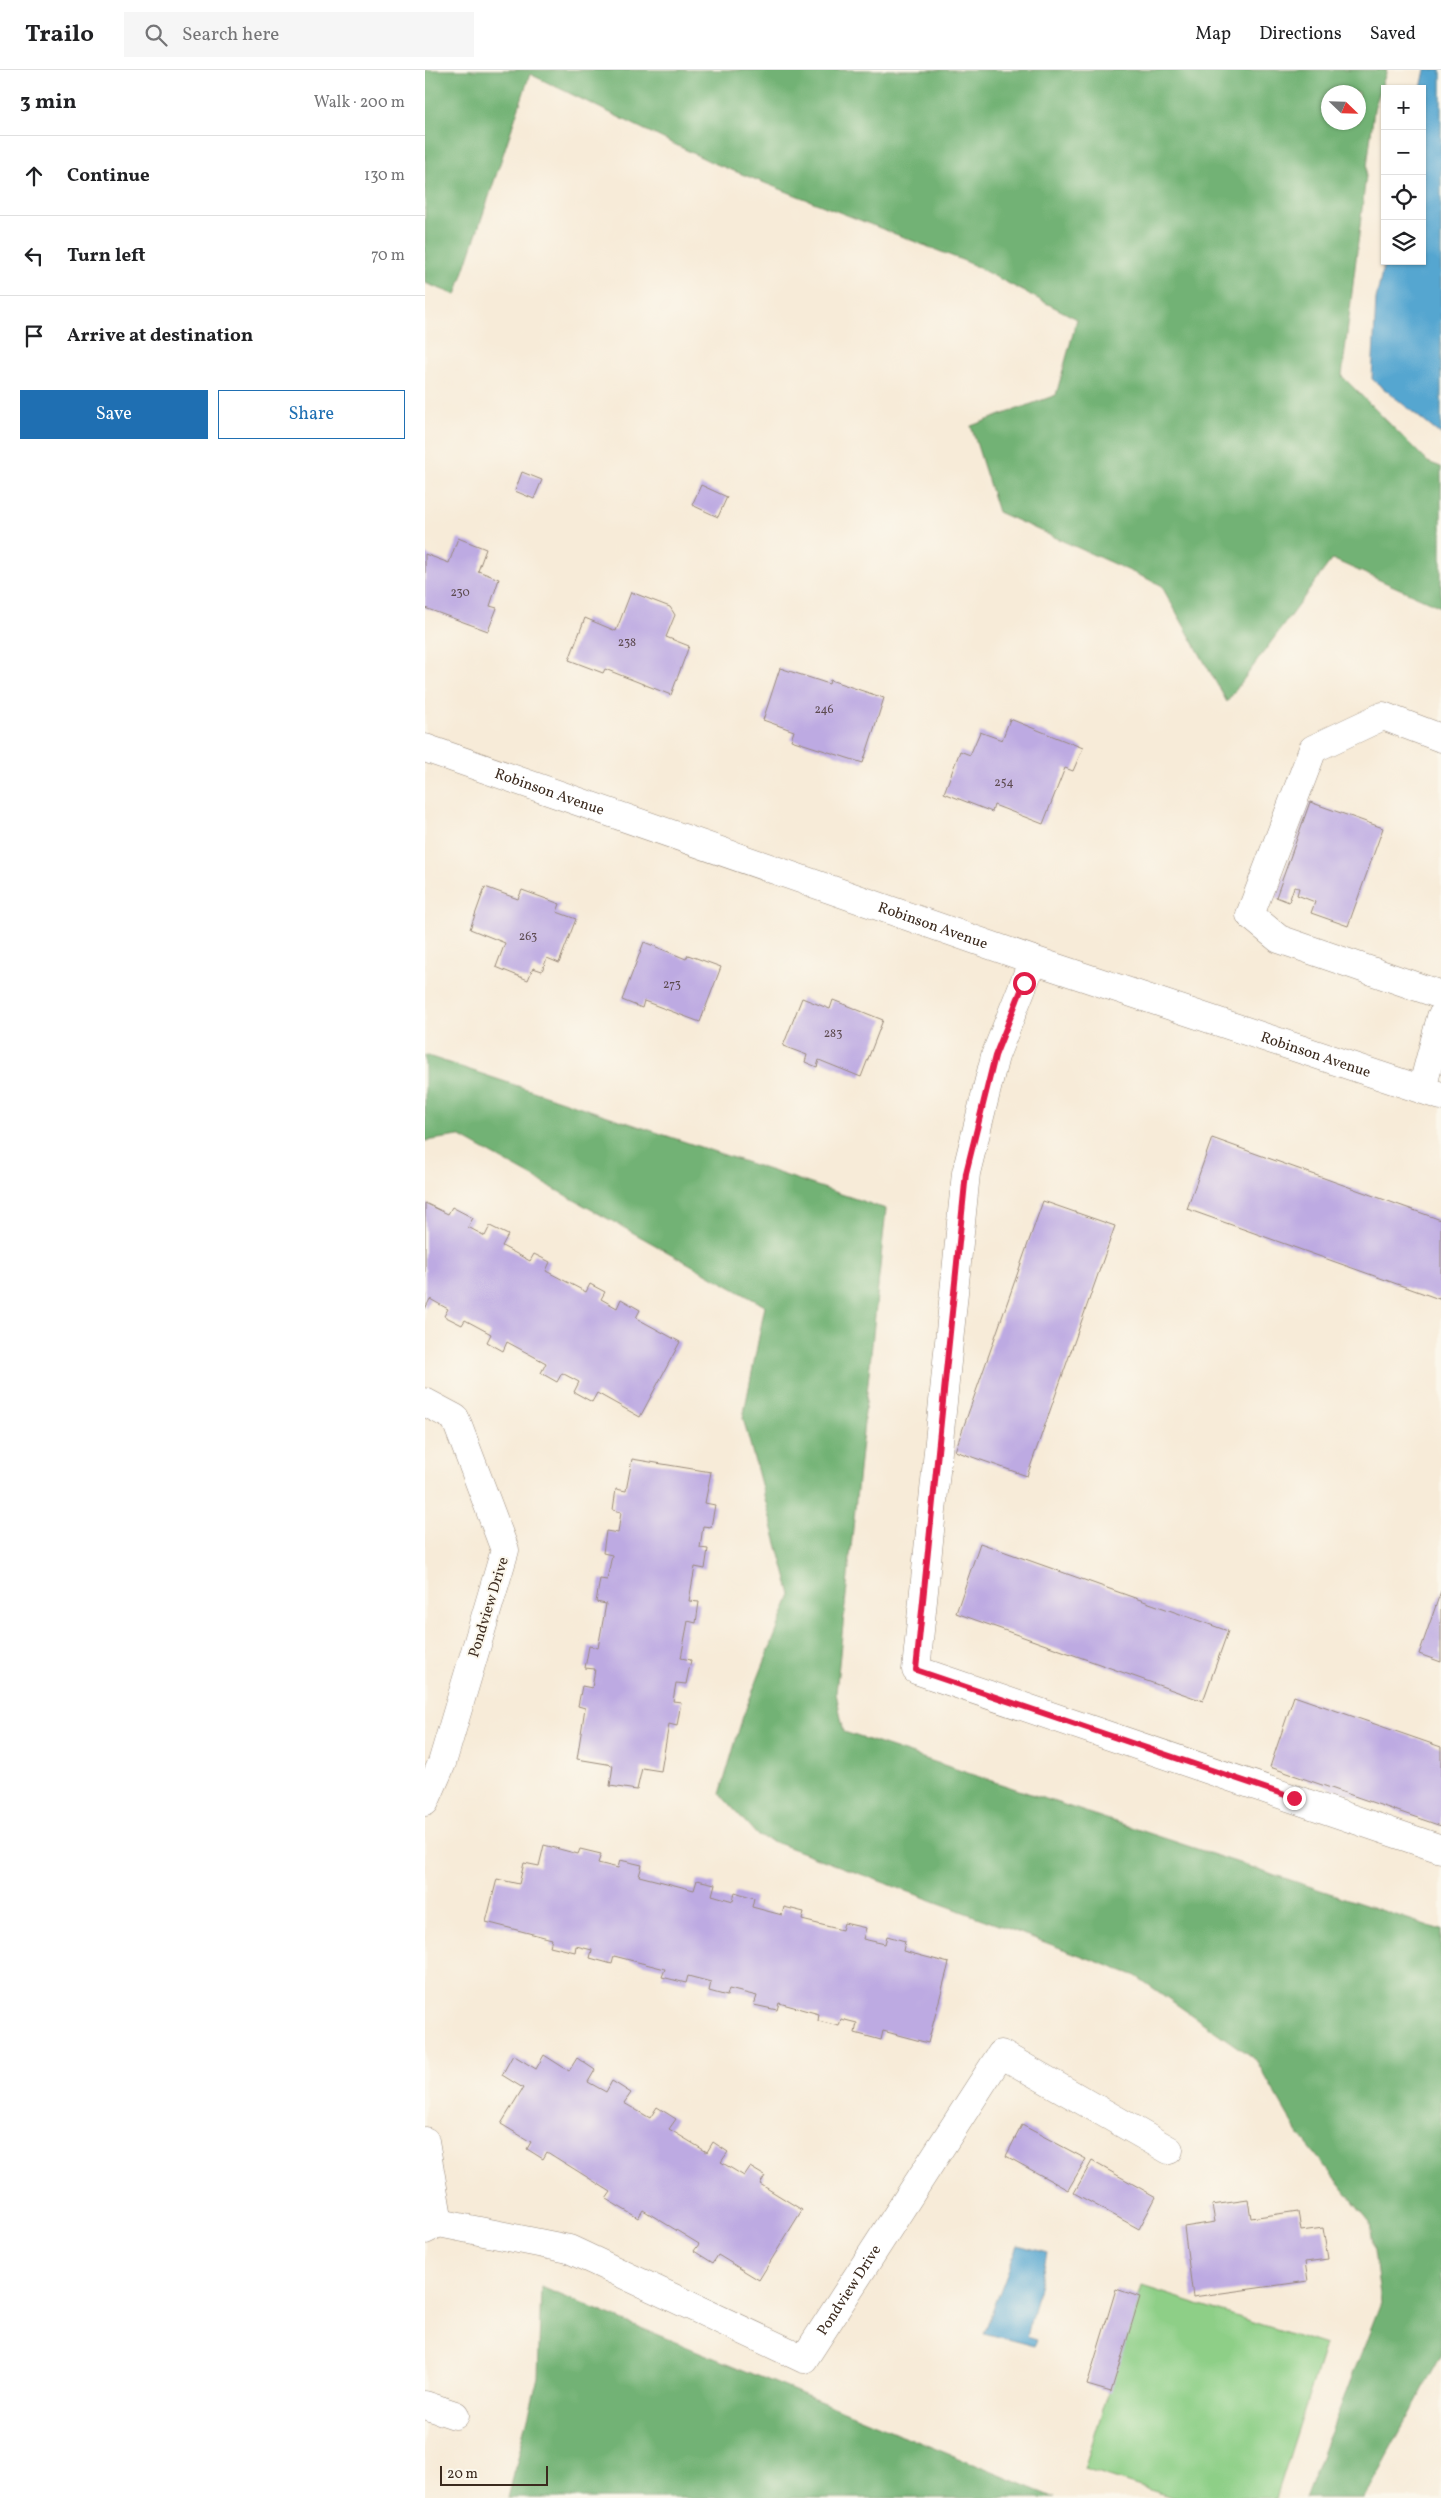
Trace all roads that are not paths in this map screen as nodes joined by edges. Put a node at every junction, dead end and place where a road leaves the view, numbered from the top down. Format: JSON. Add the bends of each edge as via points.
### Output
{"nodes":[{"id":1,"x":1441,"y":738,"type":"edge"},
{"id":2,"x":425,"y":748,"type":"edge"},
{"id":3,"x":1033,"y":960,"type":"junction"},
{"id":4,"x":1441,"y":995,"type":"edge"},
{"id":5,"x":1441,"y":1017,"type":"edge"},
{"id":6,"x":1431,"y":1092,"type":"edge"},
{"id":7,"x":425,"y":1402,"type":"edge"},
{"id":8,"x":425,"y":1802,"type":"edge"},
{"id":9,"x":1441,"y":1849,"type":"edge"},
{"id":10,"x":425,"y":2141,"type":"edge"},
{"id":11,"x":1169,"y":2150,"type":"dead end"},
{"id":12,"x":432,"y":2227,"type":"edge"},
{"id":13,"x":425,"y":2405,"type":"edge"},
{"id":14,"x":455,"y":2415,"type":"dead end"}],
"edges":[{"from":1,"to":4,"type":"street","via":[[1383,716],[1313,749],[1251,915],[1279,939]]},
{"from":2,"to":3,"type":"street","name":"Robinson Avenue"},
{"from":3,"to":6,"type":"street","name":"Robinson Avenue"},
{"from":3,"to":9,"type":"street","via":[[995,1056],[966,1173],[916,1670]]},
{"from":5,"to":6,"type":"street"},
{"from":7,"to":8,"type":"street","name":"Pondview Drive","via":[[455,1418],[505,1550],[441,1763]]},
{"from":10,"to":12,"type":"street","name":"Pondview Drive"},
{"from":11,"to":12,"type":"street","name":"Pondview Drive","via":[[1001,2054],[804,2359],[569,2249]]},
{"from":13,"to":14,"type":"street"}]}
